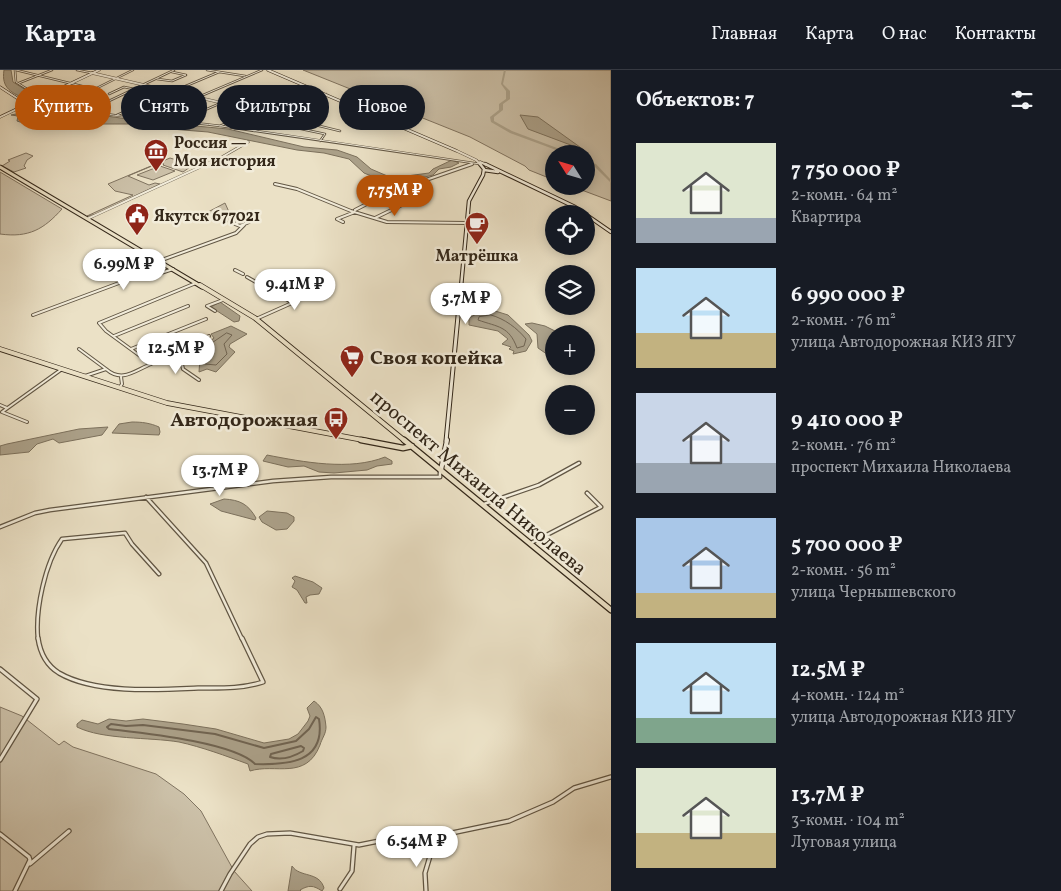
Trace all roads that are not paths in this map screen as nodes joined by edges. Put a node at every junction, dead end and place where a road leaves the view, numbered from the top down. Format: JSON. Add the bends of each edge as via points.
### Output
{"nodes":[{"id":1,"x":15,"y":70,"type":"edge"},
{"id":2,"x":52,"y":70,"type":"edge"},
{"id":3,"x":77,"y":70,"type":"edge"},
{"id":4,"x":99,"y":70,"type":"edge"},
{"id":5,"x":133,"y":70,"type":"edge"},
{"id":6,"x":174,"y":70,"type":"edge"},
{"id":7,"x":207,"y":70,"type":"edge"},
{"id":8,"x":262,"y":70,"type":"edge"},
{"id":9,"x":268,"y":70,"type":"edge"},
{"id":10,"x":171,"y":72,"type":"junction"},
{"id":11,"x":219,"y":72,"type":"junction"},
{"id":12,"x":92,"y":73,"type":"junction"},
{"id":13,"x":38,"y":76,"type":"junction"},
{"id":14,"x":246,"y":76,"type":"junction"},
{"id":15,"x":116,"y":78,"type":"junction"},
{"id":16,"x":155,"y":79,"type":"junction"},
{"id":17,"x":18,"y":84,"type":"joint"},
{"id":18,"x":70,"y":84,"type":"junction"},
{"id":19,"x":144,"y":84,"type":"junction"},
{"id":20,"x":75,"y":85,"type":"edge"},
{"id":21,"x":102,"y":85,"type":"edge"},
{"id":22,"x":148,"y":85,"type":"edge"},
{"id":23,"x":187,"y":85,"type":"edge"},
{"id":24,"x":304,"y":85,"type":"edge"},
{"id":25,"x":0,"y":87,"type":"edge"},
{"id":26,"x":207,"y":93,"type":"edge"},
{"id":27,"x":329,"y":95,"type":"edge"},
{"id":28,"x":15,"y":97,"type":"edge"},
{"id":29,"x":15,"y":110,"type":"edge"},
{"id":30,"x":121,"y":113,"type":"edge"},
{"id":31,"x":111,"y":114,"type":"edge"},
{"id":32,"x":116,"y":115,"type":"junction"},
{"id":33,"x":121,"y":116,"type":"edge"},
{"id":34,"x":0,"y":117,"type":"edge"},
{"id":35,"x":329,"y":128,"type":"edge"},
{"id":36,"x":246,"y":130,"type":"edge"},
{"id":37,"x":307,"y":130,"type":"edge"},
{"id":38,"x":253,"y":131,"type":"joint"},
{"id":39,"x":340,"y":131,"type":"dead end"},
{"id":40,"x":320,"y":141,"type":"junction"},
{"id":41,"x":248,"y":142,"type":"dead end"},
{"id":42,"x":476,"y":160,"type":"junction"},
{"id":43,"x":473,"y":164,"type":"junction"},
{"id":44,"x":480,"y":164,"type":"junction"},
{"id":45,"x":0,"y":167,"type":"edge"},
{"id":46,"x":484,"y":169,"type":"junction"},
{"id":47,"x":493,"y":170,"type":"junction"},
{"id":48,"x":484,"y":175,"type":"junction"},
{"id":49,"x":275,"y":184,"type":"dead end"},
{"id":50,"x":393,"y":186,"type":"dead end"},
{"id":51,"x":392,"y":190,"type":"dead end"},
{"id":52,"x":408,"y":202,"type":"dead end"},
{"id":53,"x":355,"y":211,"type":"junction"},
{"id":54,"x":375,"y":218,"type":"junction"},
{"id":55,"x":87,"y":219,"type":"junction"},
{"id":56,"x":343,"y":222,"type":"dead end"},
{"id":57,"x":466,"y":223,"type":"junction"},
{"id":58,"x":244,"y":224,"type":"junction"},
{"id":59,"x":238,"y":225,"type":"junction"},
{"id":60,"x":242,"y":229,"type":"junction"},
{"id":61,"x":611,"y":232,"type":"edge"},
{"id":62,"x":135,"y":258,"type":"dead end"},
{"id":63,"x":159,"y":261,"type":"junction"},
{"id":64,"x":154,"y":270,"type":"junction"},
{"id":65,"x":173,"y":270,"type":"junction"},
{"id":66,"x":236,"y":270,"type":"dead end"},
{"id":67,"x":243,"y":274,"type":"dead end"},
{"id":68,"x":247,"y":277,"type":"dead end"},
{"id":69,"x":196,"y":283,"type":"junction"},
{"id":70,"x":293,"y":294,"type":"dead end"},
{"id":71,"x":224,"y":300,"type":"junction"},
{"id":72,"x":293,"y":303,"type":"junction"},
{"id":73,"x":188,"y":306,"type":"dead end"},
{"id":74,"x":215,"y":311,"type":"dead end"},
{"id":75,"x":33,"y":315,"type":"dead end"},
{"id":76,"x":206,"y":319,"type":"dead end"},
{"id":77,"x":256,"y":319,"type":"junction"},
{"id":78,"x":114,"y":336,"type":"junction"},
{"id":79,"x":209,"y":336,"type":"dead end"},
{"id":80,"x":0,"y":349,"type":"edge"},
{"id":81,"x":131,"y":349,"type":"junction"},
{"id":82,"x":79,"y":350,"type":"dead end"},
{"id":83,"x":179,"y":350,"type":"junction"},
{"id":84,"x":152,"y":363,"type":"junction"},
{"id":85,"x":62,"y":369,"type":"junction"},
{"id":86,"x":106,"y":369,"type":"junction"},
{"id":87,"x":84,"y":376,"type":"junction"},
{"id":88,"x":121,"y":377,"type":"junction"},
{"id":89,"x":199,"y":380,"type":"dead end"},
{"id":90,"x":119,"y":388,"type":"junction"},
{"id":91,"x":0,"y":405,"type":"edge"},
{"id":92,"x":7,"y":408,"type":"junction"},
{"id":93,"x":27,"y":422,"type":"dead end"},
{"id":94,"x":412,"y":446,"type":"junction"},
{"id":95,"x":579,"y":463,"type":"dead end"},
{"id":96,"x":440,"y":470,"type":"junction"},
{"id":97,"x":587,"y":493,"type":"dead end"},
{"id":98,"x":146,"y":497,"type":"junction"},
{"id":99,"x":482,"y":505,"type":"junction"},
{"id":100,"x":0,"y":527,"type":"edge"},
{"id":101,"x":529,"y":543,"type":"junction"},
{"id":102,"x":159,"y":574,"type":"dead end"},
{"id":103,"x":611,"y":610,"type":"edge"},
{"id":104,"x":0,"y":670,"type":"edge"},
{"id":105,"x":0,"y":760,"type":"edge"},
{"id":106,"x":611,"y":777,"type":"edge"},
{"id":107,"x":69,"y":831,"type":"dead end"},
{"id":108,"x":0,"y":834,"type":"edge"},
{"id":109,"x":354,"y":846,"type":"junction"},
{"id":110,"x":433,"y":846,"type":"dead end"},
{"id":111,"x":29,"y":865,"type":"junction"},
{"id":112,"x":340,"y":889,"type":"dead end"},
{"id":113,"x":15,"y":891,"type":"edge"},
{"id":114,"x":221,"y":891,"type":"edge"},
{"id":115,"x":426,"y":891,"type":"edge"}],
"edges":[{"from":1,"to":13,"type":"street"},
{"from":1,"to":17,"type":"street"},
{"from":2,"to":13,"type":"street"},
{"from":3,"to":12,"type":"street"},
{"from":4,"to":12,"type":"main road"},
{"from":5,"to":15,"type":"street"},
{"from":6,"to":10,"type":"street"},
{"from":7,"to":11,"type":"street"},
{"from":8,"to":14,"type":"street"},
{"from":9,"to":24,"type":"main road"},
{"from":10,"to":16,"type":"street"},
{"from":10,"to":16,"type":"street","via":[[186,75],[172,81]]},
{"from":11,"to":14,"type":"street"},
{"from":11,"to":23,"type":"street"},
{"from":12,"to":15,"type":"street"},
{"from":12,"to":18,"type":"main road"},
{"from":13,"to":17,"type":"street"},
{"from":13,"to":18,"type":"street"},
{"from":14,"to":26,"type":"street"},
{"from":15,"to":19,"type":"street"},
{"from":15,"to":21,"type":"street"},
{"from":16,"to":19,"type":"street"},
{"from":18,"to":20,"type":"street"},
{"from":19,"to":22,"type":"street"},
{"from":25,"to":28,"type":"main road"},
{"from":27,"to":42,"type":"main road"},
{"from":29,"to":34,"type":"main road"},
{"from":30,"to":32,"type":"street"},
{"from":31,"to":32,"type":"street"},
{"from":32,"to":33,"type":"street"},
{"from":35,"to":39,"type":"street"},
{"from":36,"to":38,"type":"street"},
{"from":37,"to":40,"type":"street","via":[[325,134]]},
{"from":38,"to":40,"type":"street"},
{"from":40,"to":43,"type":"street","via":[[450,158]]},
{"from":41,"to":55,"type":"street"},
{"from":42,"to":44,"type":"main road"},
{"from":42,"to":47,"type":"main road"},
{"from":43,"to":44,"type":"street"},
{"from":43,"to":50,"type":"street","via":[[427,180]]},
{"from":44,"to":46,"type":"main road"},
{"from":45,"to":55,"type":"main road","name":"проспект Михаила Николаева"},
{"from":46,"to":47,"type":"main road"},
{"from":46,"to":48,"type":"main road"},
{"from":47,"to":48,"type":"main road"},
{"from":47,"to":61,"type":"main road","via":[[576,207]]},
{"from":48,"to":57,"type":"main road","via":[[470,197]]},
{"from":49,"to":53,"type":"street","via":[[298,189]]},
{"from":51,"to":53,"type":"street"},
{"from":52,"to":54,"type":"street"},
{"from":53,"to":54,"type":"street"},
{"from":53,"to":56,"type":"street","via":[[337,219]]},
{"from":54,"to":57,"type":"street","via":[[387,222]]},
{"from":55,"to":63,"type":"main road","name":"проспект Михаила Николаева"},
{"from":57,"to":96,"type":"main road","via":[[446,446]]},
{"from":58,"to":59,"type":"street"},
{"from":58,"to":59,"type":"street","via":[[249,220],[238,221],[235,223]]},
{"from":58,"to":60,"type":"street"},
{"from":59,"to":60,"type":"street"},
{"from":60,"to":63,"type":"street"},
{"from":62,"to":64,"type":"street"},
{"from":63,"to":65,"type":"main road","name":"проспект Михаила Николаева"},
{"from":64,"to":65,"type":"street","via":[[161,273]]},
{"from":64,"to":75,"type":"street"},
{"from":65,"to":69,"type":"main road","name":"проспект Михаила Николаева"},
{"from":66,"to":67,"type":"street"},
{"from":68,"to":72,"type":"street"},
{"from":69,"to":71,"type":"main road","name":"проспект Михаила Николаева"},
{"from":69,"to":78,"type":"street","via":[[99,323]]},
{"from":70,"to":72,"type":"street","via":[[301,299]]},
{"from":71,"to":74,"type":"street","via":[[207,306]]},
{"from":71,"to":77,"type":"main road","name":"проспект Михаила Николаева"},
{"from":72,"to":77,"type":"street"},
{"from":73,"to":78,"type":"street"},
{"from":76,"to":81,"type":"street"},
{"from":77,"to":94,"type":"main road","name":"проспект Михаила Николаева"},
{"from":78,"to":81,"type":"street"},
{"from":79,"to":83,"type":"street"},
{"from":80,"to":85,"type":"main road"},
{"from":81,"to":84,"type":"street"},
{"from":82,"to":86,"type":"street"},
{"from":83,"to":84,"type":"street"},
{"from":83,"to":89,"type":"street","via":[[182,369]]},
{"from":84,"to":88,"type":"street"},
{"from":85,"to":87,"type":"main road"},
{"from":85,"to":92,"type":"street"},
{"from":86,"to":87,"type":"street"},
{"from":86,"to":88,"type":"street"},
{"from":87,"to":90,"type":"main road"},
{"from":88,"to":90,"type":"street"},
{"from":90,"to":94,"type":"main road","via":[[178,405],[357,440],[403,448]]},
{"from":91,"to":92,"type":"street"},
{"from":92,"to":93,"type":"street","via":[[2,412]]},
{"from":94,"to":96,"type":"main road","name":"проспект Михаила Николаева"},
{"from":95,"to":99,"type":"street","via":[[539,485]]},
{"from":96,"to":98,"type":"street","via":[[440,477],[311,478]]},
{"from":96,"to":99,"type":"main road","name":"проспект Михаила Николаева"},
{"from":97,"to":101,"type":"street","via":[[601,507]]},
{"from":98,"to":100,"type":"street","via":[[35,513]]},
{"from":98,"to":102,"type":"street","via":[[206,562],[263,682],[244,687],[192,689],[97,685],[68,679],[47,663],[37,640],[37,622],[47,574],[62,539],[125,533]]},
{"from":99,"to":101,"type":"main road","name":"проспект Михаила Николаева"},
{"from":101,"to":103,"type":"main road","name":"проспект Михаила Николаева"},
{"from":104,"to":105,"type":"street","via":[[37,699]]},
{"from":106,"to":109,"type":"street","via":[[574,788],[553,802],[509,822],[447,834],[416,833]]},
{"from":107,"to":111,"type":"street"},
{"from":108,"to":111,"type":"street","via":[[30,857]]},
{"from":109,"to":112,"type":"street","via":[[352,871]]},
{"from":109,"to":114,"type":"street","via":[[275,833],[258,837],[233,869]]},
{"from":110,"to":115,"type":"street","via":[[425,873]]},
{"from":111,"to":113,"type":"street"}]}
